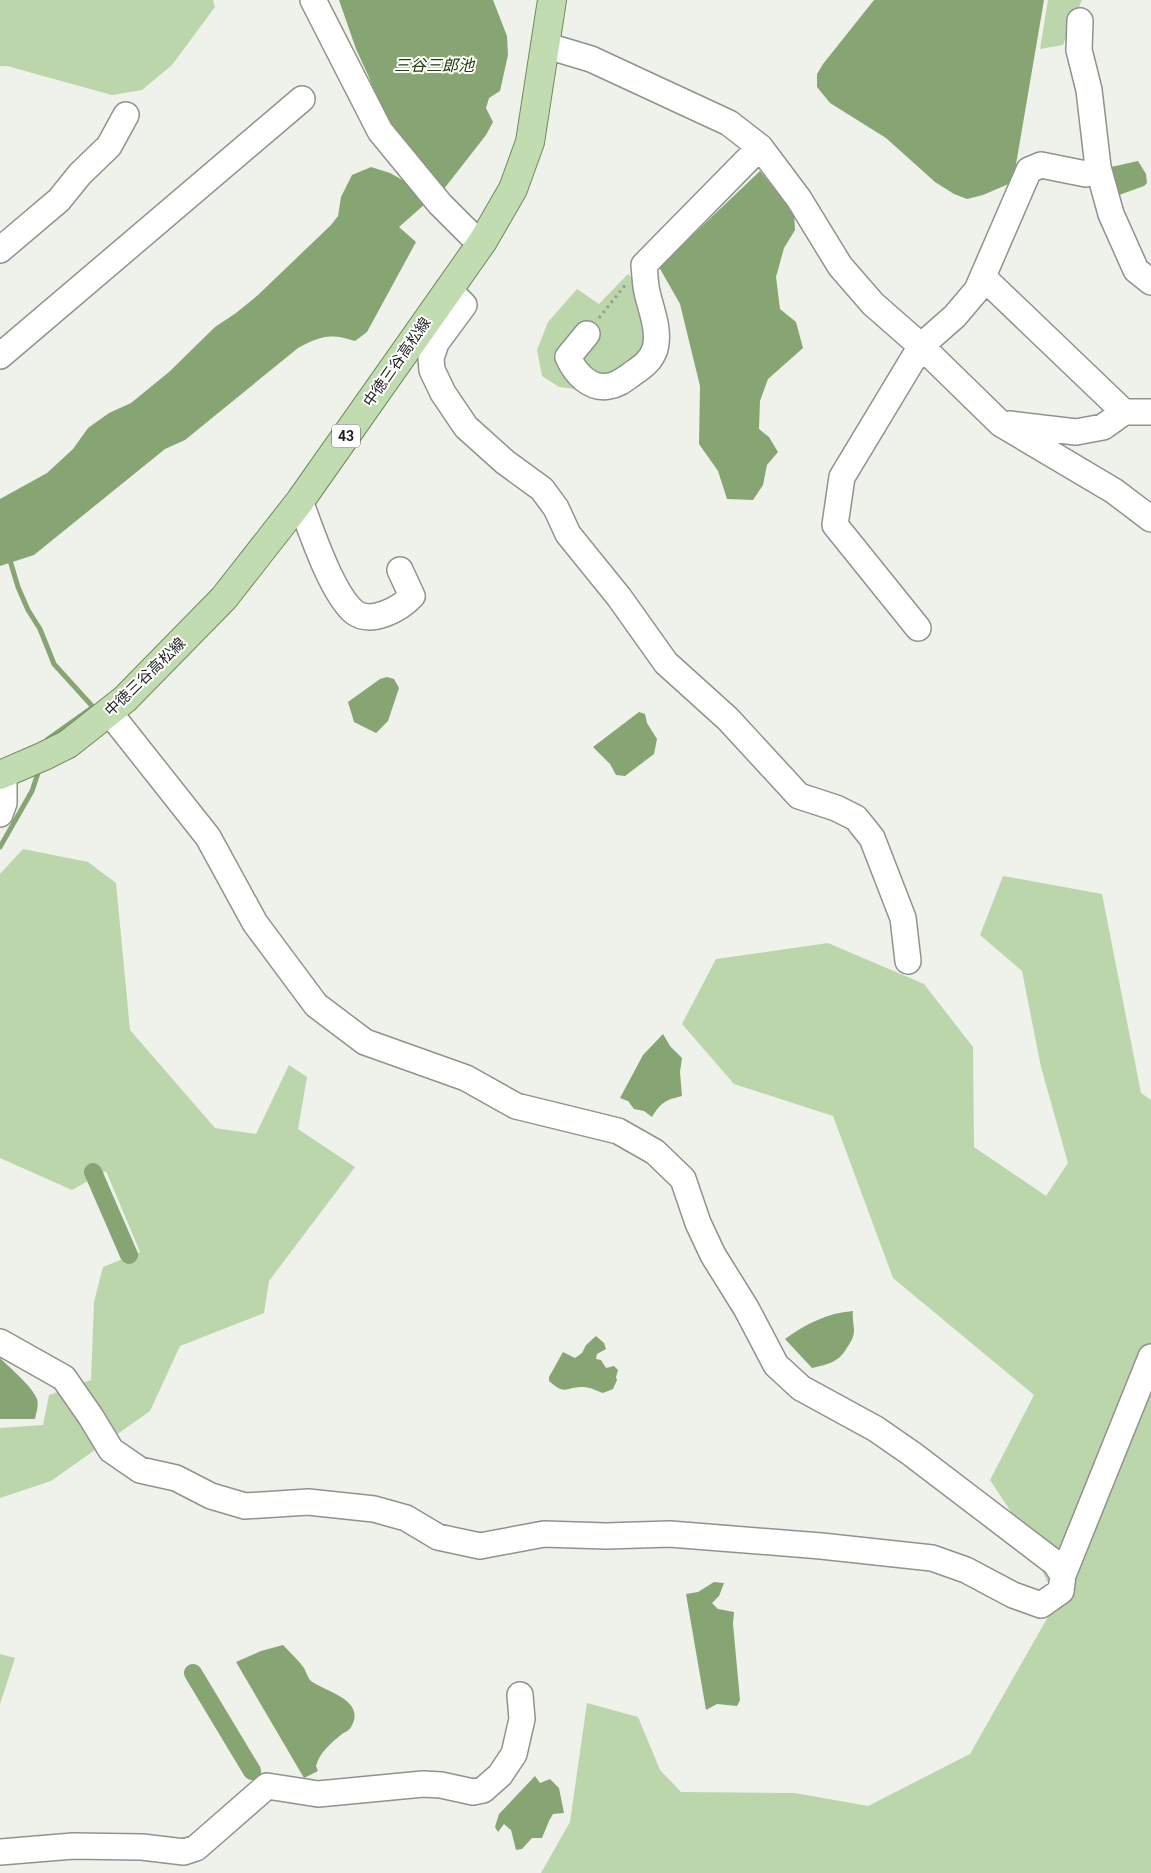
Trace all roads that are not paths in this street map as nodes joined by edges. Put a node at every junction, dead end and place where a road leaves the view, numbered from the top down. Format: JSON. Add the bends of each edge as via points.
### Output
{"nodes":[{"id":1,"x":313,"y":0,"type":"edge"},
{"id":2,"x":552,"y":0,"type":"edge"},
{"id":3,"x":1080,"y":20,"type":"dead end"},
{"id":4,"x":544,"y":45,"type":"junction"},
{"id":5,"x":302,"y":99,"type":"dead end"},
{"id":6,"x":126,"y":115,"type":"dead end"},
{"id":7,"x":760,"y":147,"type":"junction"},
{"id":8,"x":1098,"y":167,"type":"junction"},
{"id":9,"x":483,"y":241,"type":"junction"},
{"id":10,"x":0,"y":250,"type":"edge"},
{"id":11,"x":983,"y":277,"type":"junction"},
{"id":12,"x":1151,"y":282,"type":"edge"},
{"id":13,"x":448,"y":289,"type":"junction"},
{"id":14,"x":587,"y":334,"type":"road end"},
{"id":15,"x":920,"y":346,"type":"junction"},
{"id":16,"x":0,"y":356,"type":"edge"},
{"id":17,"x":1124,"y":412,"type":"junction"},
{"id":18,"x":1151,"y":412,"type":"edge"},
{"id":19,"x":1001,"y":424,"type":"junction"},
{"id":20,"x":300,"y":501,"type":"junction"},
{"id":21,"x":1151,"y":518,"type":"edge"},
{"id":22,"x":400,"y":570,"type":"dead end"},
{"id":23,"x":918,"y":628,"type":"dead end"},
{"id":24,"x":110,"y":712,"type":"junction"},
{"id":25,"x":2,"y":774,"type":"edge"},
{"id":26,"x":0,"y":814,"type":"edge"},
{"id":27,"x":908,"y":961,"type":"dead end"},
{"id":28,"x":0,"y":1342,"type":"edge"},
{"id":29,"x":1151,"y":1357,"type":"edge"},
{"id":30,"x":1063,"y":1575,"type":"junction"},
{"id":31,"x":520,"y":1695,"type":"dead end"},
{"id":32,"x":0,"y":1852,"type":"edge"}],
"edges":[{"from":1,"to":9,"type":"street","via":[[380,131],[440,204],[470,234]]},
{"from":2,"to":4,"type":"main road","name":"中徳三谷高松線","number":"43"},
{"from":3,"to":8,"type":"street","via":[[1079,50],[1089,90]]},
{"from":4,"to":7,"type":"street","via":[[591,59],[729,123]]},
{"from":4,"to":9,"type":"main road","name":"中徳三谷高松線","number":"43","via":[[535,116],[525,158]]},
{"from":5,"to":16,"type":"street"},
{"from":6,"to":10,"type":"street","via":[[109,146],[59,200]]},
{"from":7,"to":14,"type":"street","via":[[644,265],[656,323],[655,348],[649,362],[618,383],[607,387],[593,385],[581,377],[568,357]]},
{"from":7,"to":15,"type":"street","via":[[799,199],[840,266],[873,304]]},
{"from":8,"to":11,"type":"street","via":[[1086,174],[1041,165],[1029,170]]},
{"from":8,"to":12,"type":"street","via":[[1111,214],[1136,270]]},
{"from":9,"to":13,"type":"main road","name":"中徳三谷高松線","number":"43"},
{"from":11,"to":15,"type":"street","via":[[977,290],[955,316]]},
{"from":11,"to":17,"type":"street"},
{"from":13,"to":20,"type":"main road","name":"中徳三谷高松線","number":"43"},
{"from":13,"to":27,"type":"street","via":[[464,305],[436,343],[431,358],[432,370],[466,427],[542,489],[556,508],[568,534],[619,597],[666,664],[728,719],[799,796],[856,818],[872,838],[903,918]]},
{"from":15,"to":19,"type":"street"},
{"from":15,"to":23,"type":"street","via":[[842,477],[835,525]]},
{"from":17,"to":18,"type":"street"},
{"from":17,"to":19,"type":"street","via":[[1103,427],[1076,432]]},
{"from":19,"to":21,"type":"street","via":[[1114,491]]},
{"from":20,"to":22,"type":"street","via":[[333,581],[355,613],[375,617],[402,606],[412,596]]},
{"from":20,"to":24,"type":"main road","name":"中徳三谷高松線","number":"43","via":[[224,598]]},
{"from":24,"to":25,"type":"main road","name":"中徳三谷高松線","number":"43","via":[[68,744]]},
{"from":24,"to":30,"type":"street","via":[[208,837],[255,923],[316,1005],[365,1042],[466,1078],[516,1106],[618,1131],[655,1152],[683,1179],[713,1255],[776,1365],[801,1388],[876,1429],[912,1454],[1055,1563]]},
{"from":25,"to":26,"type":"street","via":[[4,803]]},
{"from":28,"to":30,"type":"street","via":[[64,1378],[111,1450],[140,1470],[176,1478],[211,1496],[245,1506],[308,1502],[374,1509],[406,1518],[438,1537],[480,1546],[544,1534],[670,1534],[932,1558],[1041,1605],[1061,1591]]},
{"from":29,"to":30,"type":"street"},
{"from":31,"to":32,"type":"street","via":[[522,1719],[514,1754],[500,1775],[483,1790],[473,1792],[423,1784],[318,1794],[267,1786],[196,1848],[184,1852],[142,1847],[73,1846]]}]}
